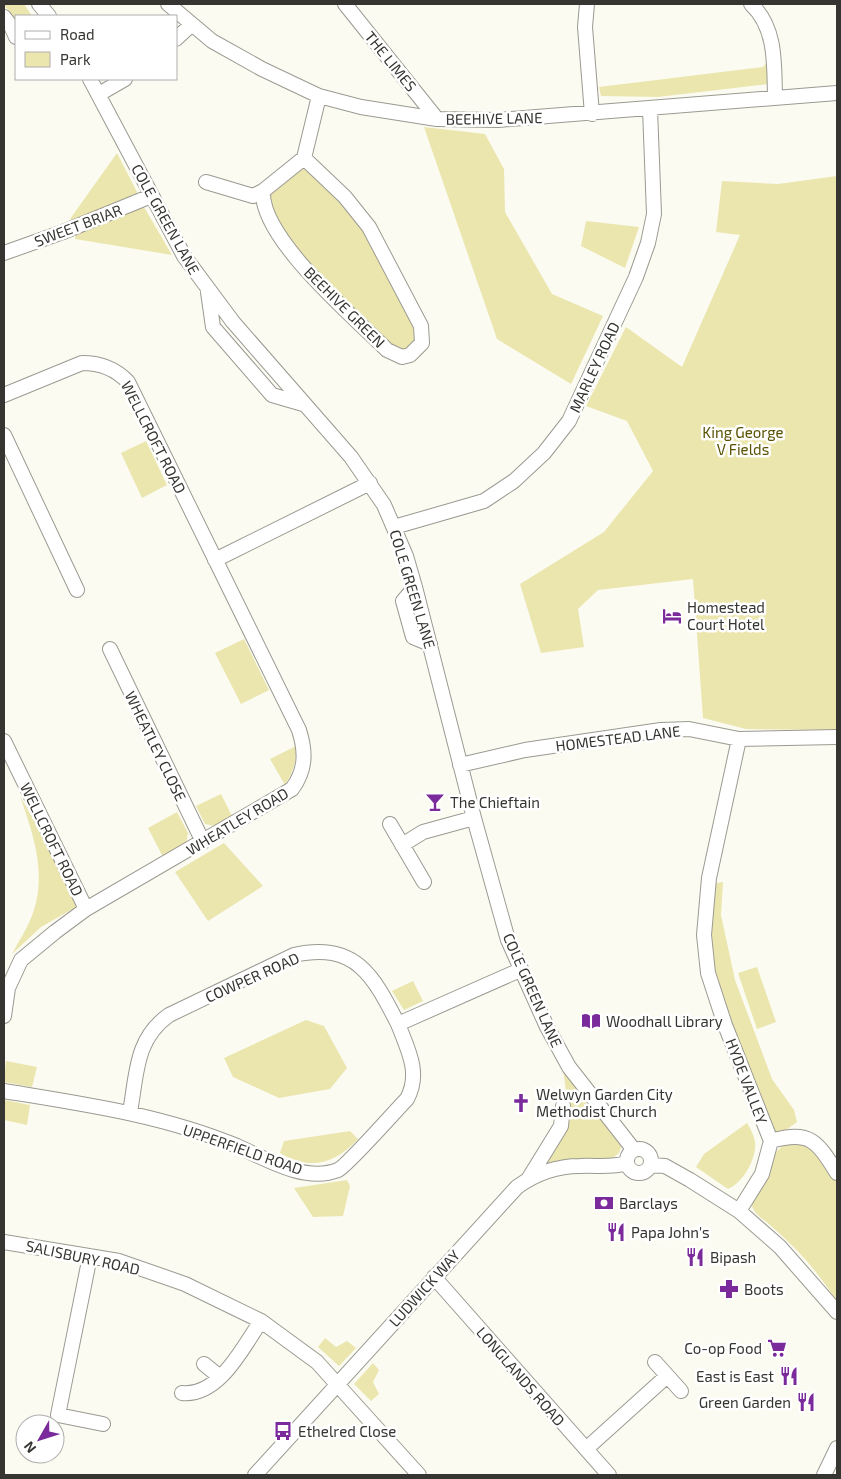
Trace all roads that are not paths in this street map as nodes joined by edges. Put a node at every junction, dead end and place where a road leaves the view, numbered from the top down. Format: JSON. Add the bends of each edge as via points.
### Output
{"nodes":[{"id":1,"x":39,"y":4,"type":"edge"},
{"id":2,"x":168,"y":4,"type":"edge"},
{"id":3,"x":345,"y":4,"type":"edge"},
{"id":4,"x":587,"y":4,"type":"edge"},
{"id":5,"x":751,"y":4,"type":"edge"},
{"id":6,"x":48,"y":15,"type":"edge"},
{"id":7,"x":4,"y":17,"type":"edge"},
{"id":8,"x":191,"y":25,"type":"junction"},
{"id":9,"x":15,"y":35,"type":"edge"},
{"id":10,"x":178,"y":37,"type":"edge"},
{"id":11,"x":91,"y":80,"type":"edge"},
{"id":12,"x":124,"y":80,"type":"edge"},
{"id":13,"x":837,"y":93,"type":"edge"},
{"id":14,"x":98,"y":94,"type":"junction"},
{"id":15,"x":319,"y":96,"type":"junction"},
{"id":16,"x":775,"y":98,"type":"junction"},
{"id":17,"x":650,"y":109,"type":"junction"},
{"id":18,"x":592,"y":114,"type":"junction"},
{"id":19,"x":437,"y":119,"type":"junction"},
{"id":20,"x":304,"y":158,"type":"junction"},
{"id":21,"x":206,"y":182,"type":"dead end"},
{"id":22,"x":262,"y":191,"type":"junction"},
{"id":23,"x":152,"y":196,"type":"junction"},
{"id":24,"x":4,"y":253,"type":"edge"},
{"id":25,"x":208,"y":291,"type":"junction"},
{"id":26,"x":4,"y":395,"type":"edge"},
{"id":27,"x":303,"y":404,"type":"junction"},
{"id":28,"x":4,"y":435,"type":"edge"},
{"id":29,"x":370,"y":483,"type":"junction"},
{"id":30,"x":394,"y":526,"type":"junction"},
{"id":31,"x":215,"y":560,"type":"junction"},
{"id":32,"x":77,"y":590,"type":"dead end"},
{"id":33,"x":110,"y":649,"type":"dead end"},
{"id":34,"x":837,"y":737,"type":"edge"},
{"id":35,"x":740,"y":739,"type":"junction"},
{"id":36,"x":4,"y":741,"type":"edge"},
{"id":37,"x":460,"y":765,"type":"junction"},
{"id":38,"x":474,"y":818,"type":"junction"},
{"id":39,"x":390,"y":824,"type":"dead end"},
{"id":40,"x":203,"y":842,"type":"junction"},
{"id":41,"x":402,"y":844,"type":"junction"},
{"id":42,"x":424,"y":882,"type":"dead end"},
{"id":43,"x":86,"y":910,"type":"junction"},
{"id":44,"x":520,"y":970,"type":"junction"},
{"id":45,"x":6,"y":988,"type":"edge"},
{"id":46,"x":4,"y":1016,"type":"edge"},
{"id":47,"x":398,"y":1024,"type":"junction"},
{"id":48,"x":4,"y":1091,"type":"edge"},
{"id":49,"x":563,"y":1106,"type":"dead end"},
{"id":50,"x":130,"y":1112,"type":"junction"},
{"id":51,"x":771,"y":1141,"type":"junction"},
{"id":52,"x":634,"y":1150,"type":"junction"},
{"id":53,"x":627,"y":1163,"type":"junction"},
{"id":54,"x":651,"y":1164,"type":"junction"},
{"id":55,"x":837,"y":1173,"type":"edge"},
{"id":56,"x":528,"y":1179,"type":"junction"},
{"id":57,"x":739,"y":1211,"type":"junction"},
{"id":58,"x":4,"y":1242,"type":"edge"},
{"id":59,"x":90,"y":1256,"type":"junction"},
{"id":60,"x":434,"y":1277,"type":"junction"},
{"id":61,"x":837,"y":1312,"type":"edge"},
{"id":62,"x":261,"y":1321,"type":"junction"},
{"id":63,"x":655,"y":1362,"type":"dead end"},
{"id":64,"x":204,"y":1364,"type":"dead end"},
{"id":65,"x":667,"y":1376,"type":"junction"},
{"id":66,"x":220,"y":1377,"type":"junction"},
{"id":67,"x":338,"y":1385,"type":"junction"},
{"id":68,"x":680,"y":1391,"type":"dead end"},
{"id":69,"x":182,"y":1393,"type":"dead end"},
{"id":70,"x":103,"y":1424,"type":"dead end"},
{"id":71,"x":837,"y":1448,"type":"edge"},
{"id":72,"x":586,"y":1449,"type":"junction"},
{"id":73,"x":255,"y":1475,"type":"edge"},
{"id":74,"x":419,"y":1475,"type":"edge"},
{"id":75,"x":609,"y":1475,"type":"edge"},
{"id":76,"x":824,"y":1475,"type":"edge"}],
"edges":[{"from":1,"to":6,"type":"street"},
{"from":2,"to":8,"type":"street","name":"BEEHIVE LANE"},
{"from":3,"to":19,"type":"street","name":"THE LIMES"},
{"from":4,"to":18,"type":"street","via":[[585,27]]},
{"from":5,"to":16,"type":"street","via":[[767,26],[773,46]]},
{"from":7,"to":9,"type":"street"},
{"from":8,"to":10,"type":"street"},
{"from":8,"to":15,"type":"street","name":"BEEHIVE LANE","via":[[212,41],[262,69]]},
{"from":11,"to":14,"type":"street","name":"COLE GREEN LANE"},
{"from":12,"to":14,"type":"street"},
{"from":13,"to":16,"type":"street","name":"BEEHIVE LANE"},
{"from":14,"to":23,"type":"street","name":"COLE GREEN LANE"},
{"from":15,"to":19,"type":"street","name":"BEEHIVE LANE","via":[[361,107]]},
{"from":15,"to":20,"type":"street"},
{"from":16,"to":17,"type":"street","name":"BEEHIVE LANE"},
{"from":17,"to":18,"type":"street","name":"BEEHIVE LANE"},
{"from":17,"to":30,"type":"street","name":"MARLEY ROAD","via":[[654,214],[648,243],[636,277],[569,420],[544,453],[484,501]]},
{"from":18,"to":19,"type":"street","name":"BEEHIVE LANE","via":[[498,120]]},
{"from":20,"to":22,"type":"street"},
{"from":20,"to":22,"type":"street","name":"BEEHIVE GREEN","via":[[344,197],[369,228],[421,326],[422,342],[410,355],[402,357],[387,350],[308,273],[273,228],[264,208]]},
{"from":21,"to":22,"type":"street","via":[[252,196]]},
{"from":23,"to":24,"type":"street","name":"SWEET BRIAR"},
{"from":23,"to":25,"type":"street","name":"COLE GREEN LANE","via":[[184,256]]},
{"from":25,"to":27,"type":"street","name":"COLE GREEN LANE"},
{"from":25,"to":27,"type":"street","via":[[213,327],[272,395]]},
{"from":26,"to":31,"type":"street","name":"WELLCROFT ROAD","via":[[82,363],[95,363],[118,372],[128,382]]},
{"from":27,"to":29,"type":"street","name":"COLE GREEN LANE"},
{"from":28,"to":32,"type":"street"},
{"from":29,"to":30,"type":"street","name":"COLE GREEN LANE"},
{"from":29,"to":31,"type":"street"},
{"from":30,"to":37,"type":"street","name":"COLE GREEN LANE","via":[[415,587],[403,601],[413,637],[430,644]]},
{"from":31,"to":40,"type":"street","name":"WHEATLEY ROAD","via":[[299,730],[304,746],[304,764],[292,789]]},
{"from":33,"to":40,"type":"street","name":"WHEATLEY CLOSE"},
{"from":34,"to":35,"type":"street","name":"HOMESTEAD LANE"},
{"from":35,"to":37,"type":"street","name":"HOMESTEAD LANE","via":[[689,729],[661,730],[525,750]]},
{"from":35,"to":51,"type":"street","name":"HYDE VALLEY","via":[[709,878],[704,935],[708,973]]},
{"from":36,"to":43,"type":"street","name":"WELLCROFT ROAD"},
{"from":37,"to":38,"type":"street","name":"COLE GREEN LANE"},
{"from":38,"to":41,"type":"street","via":[[423,832]]},
{"from":38,"to":44,"type":"street","name":"COLE GREEN LANE","via":[[508,940]]},
{"from":39,"to":41,"type":"street"},
{"from":40,"to":43,"type":"street","name":"WHEATLEY ROAD"},
{"from":41,"to":42,"type":"street"},
{"from":43,"to":45,"type":"street","name":"WHEATLEY ROAD","via":[[21,960]]},
{"from":44,"to":47,"type":"street"},
{"from":44,"to":52,"type":"street","name":"COLE GREEN LANE","via":[[569,1067]]},
{"from":45,"to":46,"type":"street","name":"WHEATLEY ROAD"},
{"from":47,"to":50,"type":"street","name":"COWPER ROAD","via":[[378,984],[350,960],[329,952],[294,955],[159,1022],[141,1049]]},
{"from":47,"to":50,"type":"street","name":"UPPERFIELD ROAD","via":[[413,1062],[415,1076],[412,1089],[407,1099],[339,1170],[317,1174],[297,1171],[219,1139]]},
{"from":48,"to":50,"type":"street","name":"UPPERFIELD ROAD"},
{"from":49,"to":56,"type":"street","via":[[561,1126]]},
{"from":51,"to":55,"type":"street","via":[[791,1136],[808,1138],[825,1154]]},
{"from":51,"to":57,"type":"street","name":"HYDE VALLEY","via":[[762,1174]]},
{"from":52,"to":53,"type":"street","via":[[628,1155]]},
{"from":52,"to":54,"type":"street","via":[[647,1152]]},
{"from":53,"to":54,"type":"street","via":[[633,1171],[640,1173]]},
{"from":53,"to":56,"type":"street","name":"LUDWICK WAY","via":[[577,1166],[543,1172]]},
{"from":54,"to":57,"type":"street","via":[[665,1166]]},
{"from":56,"to":60,"type":"street","name":"LUDWICK WAY"},
{"from":57,"to":61,"type":"street","via":[[780,1248]]},
{"from":58,"to":59,"type":"street","name":"SALISBURY ROAD"},
{"from":59,"to":62,"type":"street","name":"SALISBURY ROAD","via":[[119,1261],[185,1284]]},
{"from":59,"to":70,"type":"street","via":[[58,1415]]},
{"from":60,"to":67,"type":"street","name":"LUDWICK WAY"},
{"from":60,"to":72,"type":"street","name":"LONGLANDS ROAD"},
{"from":62,"to":66,"type":"street"},
{"from":62,"to":67,"type":"street","name":"SALISBURY ROAD","via":[[303,1350]]},
{"from":63,"to":65,"type":"street"},
{"from":64,"to":66,"type":"street"},
{"from":65,"to":68,"type":"street"},
{"from":65,"to":72,"type":"street"},
{"from":66,"to":69,"type":"street","via":[[193,1394]]},
{"from":67,"to":73,"type":"street","name":"LUDWICK WAY"},
{"from":67,"to":74,"type":"street","name":"SALISBURY ROAD"},
{"from":71,"to":76,"type":"street"},
{"from":72,"to":75,"type":"street","name":"LONGLANDS ROAD"}]}
